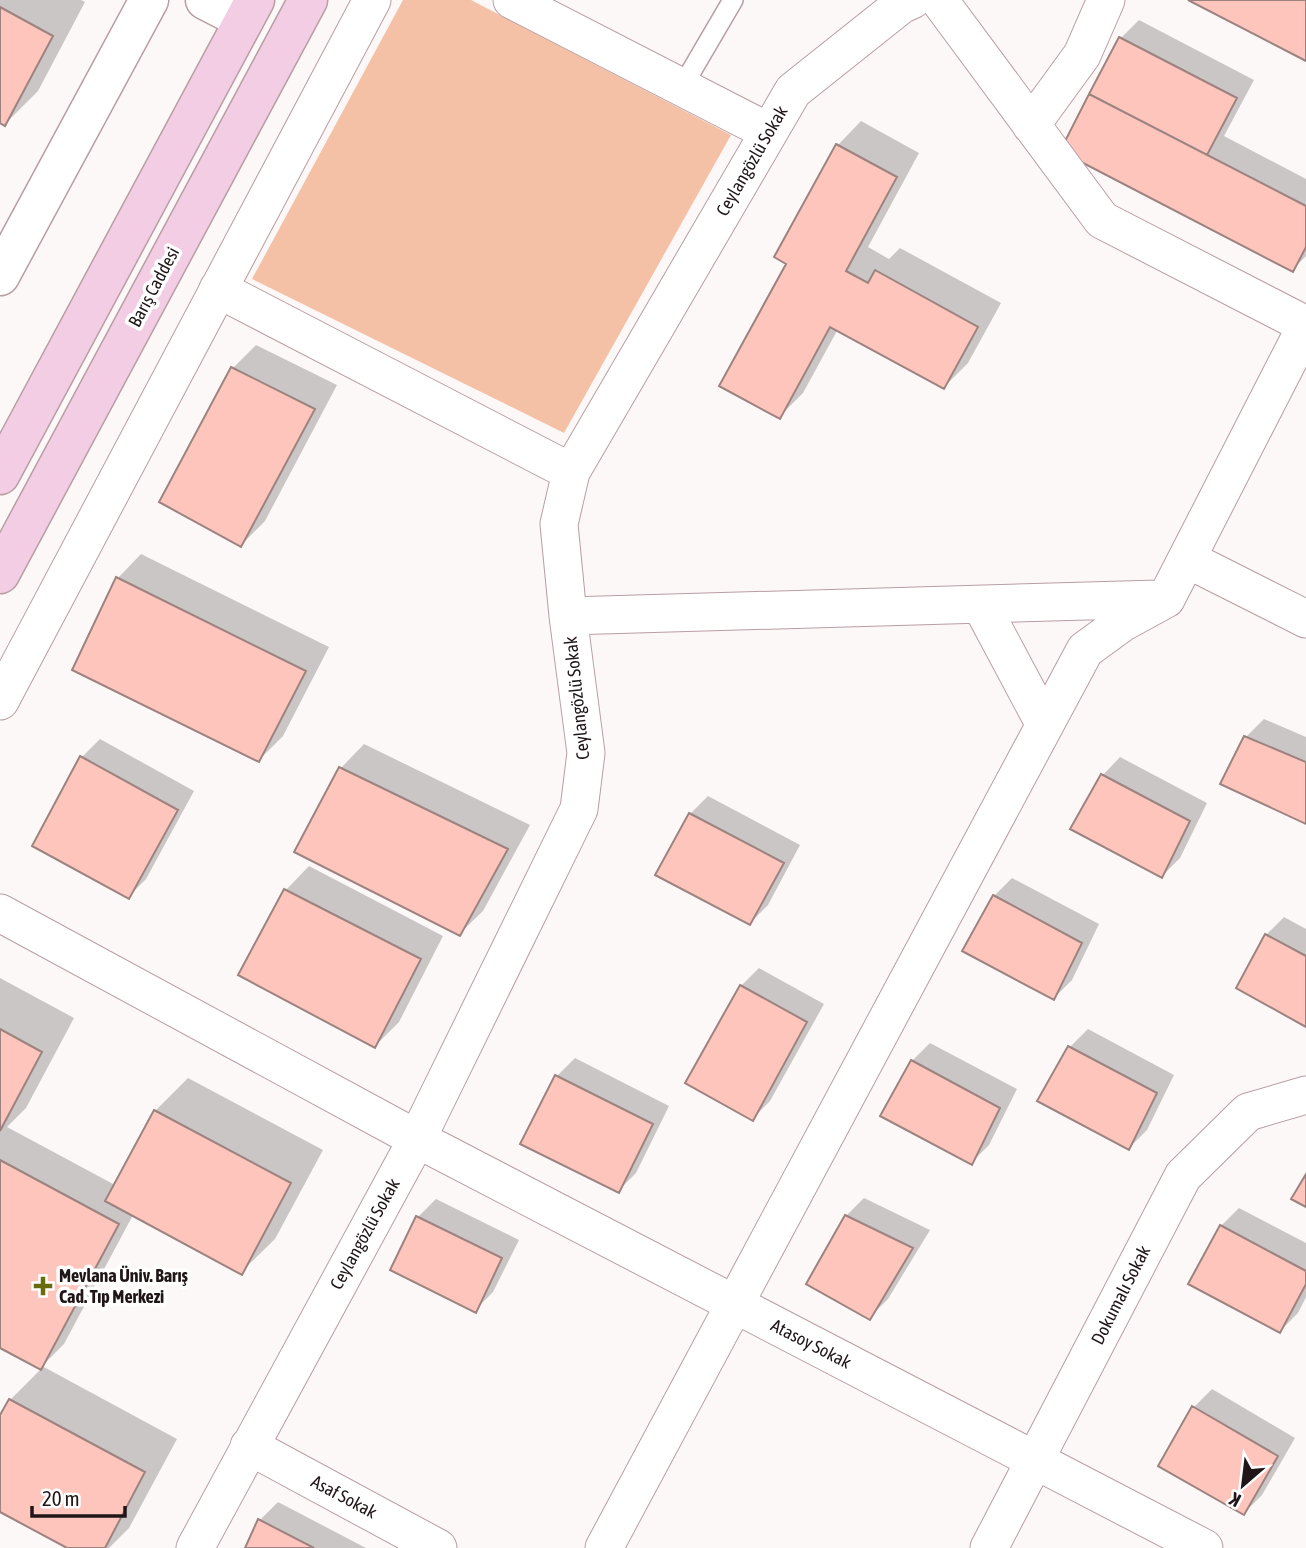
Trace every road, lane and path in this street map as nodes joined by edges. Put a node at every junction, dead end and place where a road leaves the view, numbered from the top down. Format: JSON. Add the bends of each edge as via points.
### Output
{"nodes":[{"id":1,"x":149,"y":0,"type":"edge"},
{"id":2,"x":205,"y":0,"type":"edge"},
{"id":3,"x":309,"y":0,"type":"edge"},
{"id":4,"x":372,"y":0,"type":"edge"},
{"id":5,"x":512,"y":0,"type":"edge"},
{"id":6,"x":733,"y":0,"type":"edge"},
{"id":7,"x":912,"y":0,"type":"edge"},
{"id":8,"x":939,"y":0,"type":"edge"},
{"id":9,"x":1106,"y":0,"type":"edge"},
{"id":10,"x":250,"y":10,"type":"edge"},
{"id":11,"x":685,"y":89,"type":"junction"},
{"id":12,"x":1031,"y":125,"type":"junction"},
{"id":13,"x":769,"y":132,"type":"junction"},
{"id":14,"x":0,"y":276,"type":"edge"},
{"id":15,"x":218,"y":289,"type":"junction"},
{"id":16,"x":1306,"y":326,"type":"edge"},
{"id":17,"x":571,"y":472,"type":"junction"},
{"id":18,"x":0,"y":475,"type":"edge"},
{"id":19,"x":1186,"y":559,"type":"junction"},
{"id":20,"x":0,"y":574,"type":"edge"},
{"id":21,"x":1166,"y":599,"type":"junction"},
{"id":22,"x":981,"y":604,"type":"junction"},
{"id":23,"x":568,"y":616,"type":"junction"},
{"id":24,"x":1306,"y":619,"type":"edge"},
{"id":25,"x":0,"y":701,"type":"edge"},
{"id":26,"x":1045,"y":725,"type":"junction"},
{"id":27,"x":0,"y":913,"type":"edge"},
{"id":28,"x":1306,"y":1095,"type":"edge"},
{"id":29,"x":417,"y":1139,"type":"junction"},
{"id":30,"x":734,"y":1304,"type":"junction"},
{"id":31,"x":249,"y":1447,"type":"junction"},
{"id":32,"x":1035,"y":1460,"type":"junction"},
{"id":33,"x":195,"y":1548,"type":"edge"},
{"id":34,"x":438,"y":1548,"type":"edge"},
{"id":35,"x":604,"y":1548,"type":"edge"},
{"id":36,"x":989,"y":1548,"type":"edge"},
{"id":37,"x":1204,"y":1548,"type":"edge"}],
"edges":[{"from":1,"to":14,"type":"street"},
{"from":2,"to":10,"type":"street"},
{"from":3,"to":20,"type":"main road","name":"Barış Caddesi"},
{"from":4,"to":15,"type":"street"},
{"from":5,"to":11,"type":"street"},
{"from":6,"to":11,"type":"lane"},
{"from":7,"to":13,"type":"street","name":"Ceylangözlü Sokak","via":[[793,91]]},
{"from":8,"to":12,"type":"street"},
{"from":9,"to":12,"type":"street","via":[[1082,55]]},
{"from":10,"to":18,"type":"main road"},
{"from":11,"to":13,"type":"street"},
{"from":12,"to":16,"type":"street","via":[[1102,220]]},
{"from":13,"to":17,"type":"street","name":"Ceylangözlü Sokak"},
{"from":15,"to":17,"type":"street"},
{"from":15,"to":25,"type":"street"},
{"from":16,"to":19,"type":"street"},
{"from":17,"to":23,"type":"street","name":"Ceylangözlü Sokak","via":[[559,524]]},
{"from":19,"to":21,"type":"street"},
{"from":19,"to":24,"type":"street"},
{"from":21,"to":22,"type":"street"},
{"from":21,"to":26,"type":"street","via":[[1122,622],[1085,650]]},
{"from":22,"to":23,"type":"street"},
{"from":22,"to":26,"type":"street"},
{"from":23,"to":29,"type":"street","name":"Ceylangözlü Sokak","via":[[586,753],[579,809]]},
{"from":26,"to":30,"type":"street"},
{"from":27,"to":29,"type":"street","name":"Atasoy Sokak"},
{"from":28,"to":32,"type":"street","name":"Dokumalı Sokak","via":[[1248,1112],[1183,1175]]},
{"from":29,"to":30,"type":"street","name":"Atasoy Sokak"},
{"from":29,"to":31,"type":"street","name":"Ceylangözlü Sokak"},
{"from":30,"to":32,"type":"street","name":"Atasoy Sokak"},
{"from":30,"to":35,"type":"street"},
{"from":31,"to":33,"type":"street","name":"Ceylangözlü Sokak"},
{"from":31,"to":34,"type":"street","name":"Asaf Sokak"},
{"from":32,"to":36,"type":"street","name":"Dokumalı Sokak"},
{"from":32,"to":37,"type":"street","name":"Atasoy Sokak"}]}
